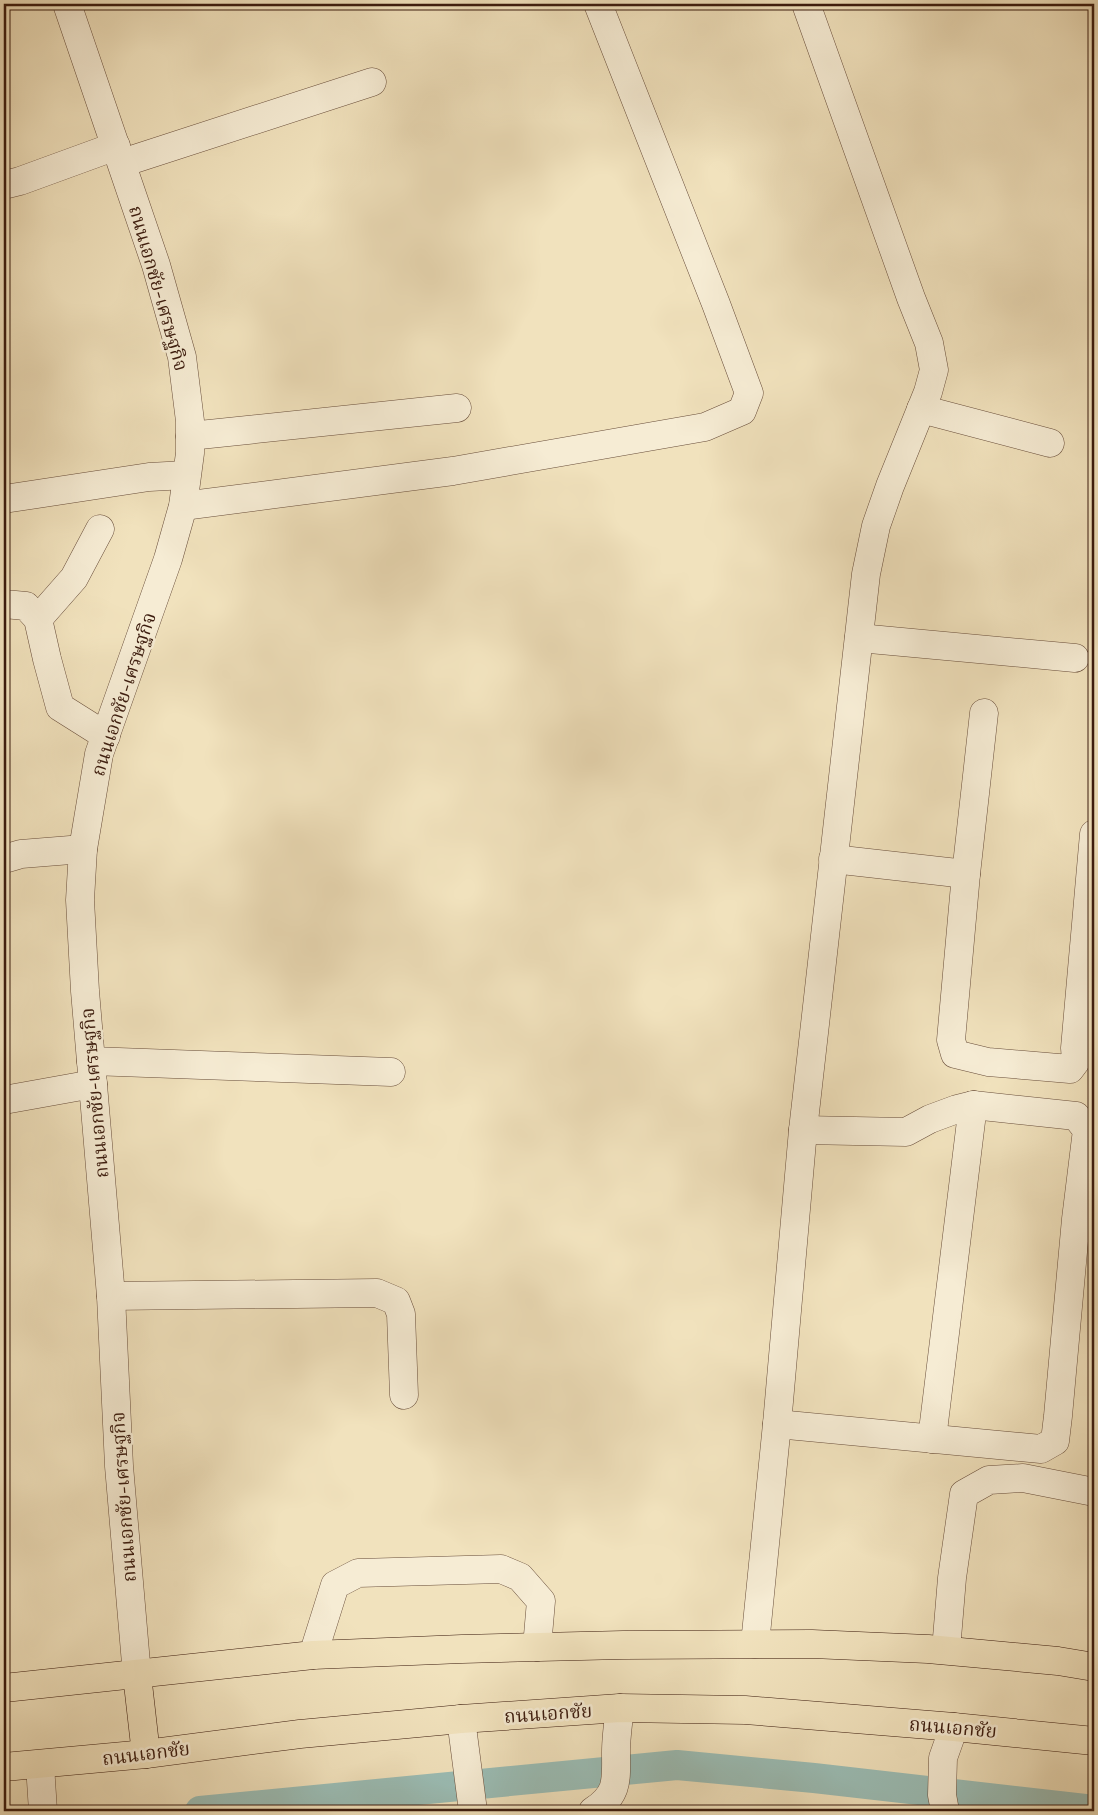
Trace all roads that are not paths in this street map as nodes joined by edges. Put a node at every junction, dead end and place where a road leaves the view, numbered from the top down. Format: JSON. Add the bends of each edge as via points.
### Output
{"nodes":[{"id":1,"x":67,"y":4,"type":"edge"},
{"id":2,"x":598,"y":4,"type":"edge"},
{"id":3,"x":806,"y":4,"type":"edge"},
{"id":4,"x":372,"y":82,"type":"dead end"},
{"id":5,"x":119,"y":155,"type":"junction"},
{"id":6,"x":4,"y":185,"type":"edge"},
{"id":7,"x":457,"y":408,"type":"dead end"},
{"id":8,"x":921,"y":410,"type":"junction"},
{"id":9,"x":190,"y":436,"type":"junction"},
{"id":10,"x":1050,"y":443,"type":"dead end"},
{"id":11,"x":186,"y":475,"type":"junction"},
{"id":12,"x":4,"y":499,"type":"edge"},
{"id":13,"x":183,"y":506,"type":"junction"},
{"id":14,"x":100,"y":528,"type":"dead end"},
{"id":15,"x":4,"y":604,"type":"edge"},
{"id":16,"x":38,"y":619,"type":"junction"},
{"id":17,"x":859,"y":638,"type":"junction"},
{"id":18,"x":1076,"y":658,"type":"dead end"},
{"id":19,"x":984,"y":713,"type":"dead end"},
{"id":20,"x":106,"y":736,"type":"junction"},
{"id":21,"x":1094,"y":834,"type":"edge"},
{"id":22,"x":83,"y":849,"type":"junction"},
{"id":23,"x":4,"y":859,"type":"edge"},
{"id":24,"x":833,"y":860,"type":"junction"},
{"id":25,"x":966,"y":874,"type":"junction"},
{"id":26,"x":392,"y":1072,"type":"dead end"},
{"id":27,"x":92,"y":1073,"type":"junction"},
{"id":28,"x":4,"y":1100,"type":"edge"},
{"id":29,"x":973,"y":1105,"type":"junction"},
{"id":30,"x":803,"y":1130,"type":"junction"},
{"id":31,"x":110,"y":1296,"type":"junction"},
{"id":32,"x":404,"y":1395,"type":"dead end"},
{"id":33,"x":777,"y":1424,"type":"junction"},
{"id":34,"x":932,"y":1439,"type":"junction"},
{"id":35,"x":1094,"y":1492,"type":"edge"},
{"id":36,"x":755,"y":1644,"type":"junction"},
{"id":37,"x":537,"y":1647,"type":"junction"},
{"id":38,"x":946,"y":1650,"type":"junction"},
{"id":39,"x":313,"y":1655,"type":"junction"},
{"id":40,"x":1094,"y":1667,"type":"edge"},
{"id":41,"x":137,"y":1675,"type":"junction"},
{"id":42,"x":4,"y":1688,"type":"edge"},
{"id":43,"x":620,"y":1708,"type":"junction"},
{"id":44,"x":461,"y":1719,"type":"junction"},
{"id":45,"x":954,"y":1727,"type":"junction"},
{"id":46,"x":1094,"y":1742,"type":"edge"},
{"id":47,"x":146,"y":1754,"type":"junction"},
{"id":48,"x":40,"y":1765,"type":"junction"},
{"id":49,"x":4,"y":1767,"type":"edge"},
{"id":50,"x":944,"y":1803,"type":"edge"},
{"id":51,"x":472,"y":1808,"type":"edge"},
{"id":52,"x":43,"y":1810,"type":"edge"},
{"id":53,"x":593,"y":1811,"type":"edge"}],
"edges":[{"from":1,"to":5,"type":"street","name":"ถนนเอกชัย-เศรษฐกิจ"},
{"from":2,"to":13,"type":"street","via":[[749,393],[742,411],[705,427],[453,471]]},
{"from":3,"to":8,"type":"street","via":[[929,344],[934,370]]},
{"from":4,"to":5,"type":"street"},
{"from":5,"to":6,"type":"street"},
{"from":5,"to":9,"type":"street","name":"ถนนเอกชัย-เศรษฐกิจ","via":[[156,265],[182,357]]},
{"from":7,"to":9,"type":"street"},
{"from":8,"to":10,"type":"street"},
{"from":8,"to":17,"type":"street","via":[[876,526],[866,574]]},
{"from":9,"to":11,"type":"street","name":"ถนนเอกชัย-เศรษฐกิจ"},
{"from":11,"to":12,"type":"street","via":[[149,477]]},
{"from":11,"to":13,"type":"street","name":"ถนนเอกชัย-เศรษฐกิจ"},
{"from":13,"to":20,"type":"street","name":"ถนนเอกชัย-เศรษฐกิจ","via":[[168,559]]},
{"from":14,"to":16,"type":"street","via":[[74,578]]},
{"from":15,"to":16,"type":"street","via":[[26,606]]},
{"from":16,"to":20,"type":"street","via":[[60,707]]},
{"from":17,"to":18,"type":"street"},
{"from":17,"to":24,"type":"street"},
{"from":19,"to":25,"type":"street"},
{"from":20,"to":22,"type":"street","name":"ถนนเอกชัย-เศรษฐกิจ","via":[[99,754]]},
{"from":21,"to":25,"type":"street","via":[[1076,1061],[1070,1069],[988,1062],[955,1054],[951,1040]]},
{"from":22,"to":23,"type":"street","via":[[21,854]]},
{"from":22,"to":27,"type":"street","name":"ถนนเอกชัย-เศรษฐกิจ","via":[[80,900]]},
{"from":24,"to":25,"type":"street"},
{"from":24,"to":30,"type":"street"},
{"from":26,"to":27,"type":"street"},
{"from":27,"to":28,"type":"street"},
{"from":27,"to":31,"type":"street","name":"ถนนเอกชัย-เศรษฐกิจ"},
{"from":29,"to":30,"type":"street","via":[[906,1132]]},
{"from":29,"to":34,"type":"street"},
{"from":29,"to":34,"type":"street","via":[[1076,1116],[1087,1130],[1055,1441],[1041,1449]]},
{"from":30,"to":33,"type":"street"},
{"from":31,"to":32,"type":"street","via":[[377,1293],[396,1302],[401,1314]]},
{"from":31,"to":41,"type":"street","name":"ถนนเอกชัย-เศรษฐกิจ","via":[[119,1466]]},
{"from":33,"to":34,"type":"street"},
{"from":33,"to":36,"type":"street"},
{"from":35,"to":38,"type":"street","via":[[1023,1478],[989,1480],[964,1494]]},
{"from":36,"to":37,"type":"main road"},
{"from":36,"to":38,"type":"main road"},
{"from":37,"to":39,"type":"main road"},
{"from":37,"to":39,"type":"street","via":[[541,1601],[520,1577],[501,1569],[358,1573],[335,1585]]},
{"from":38,"to":40,"type":"main road"},
{"from":39,"to":41,"type":"main road"},
{"from":41,"to":42,"type":"main road"},
{"from":41,"to":47,"type":"main road"},
{"from":43,"to":44,"type":"main road","name":"ถนนเอกชัย"},
{"from":43,"to":45,"type":"main road","name":"ถนนเอกชัย","via":[[745,1710]]},
{"from":43,"to":53,"type":"street","via":[[616,1782],[605,1804]]},
{"from":44,"to":47,"type":"main road","name":"ถนนเอกชัย","via":[[300,1734]]},
{"from":44,"to":51,"type":"street"},
{"from":45,"to":46,"type":"main road","name":"ถนนเอกชัย"},
{"from":45,"to":50,"type":"street","via":[[943,1758]]},
{"from":47,"to":48,"type":"main road","name":"ถนนเอกชัย"},
{"from":48,"to":49,"type":"main road","name":"ถนนเอกชัย"},
{"from":48,"to":52,"type":"street"}]}
